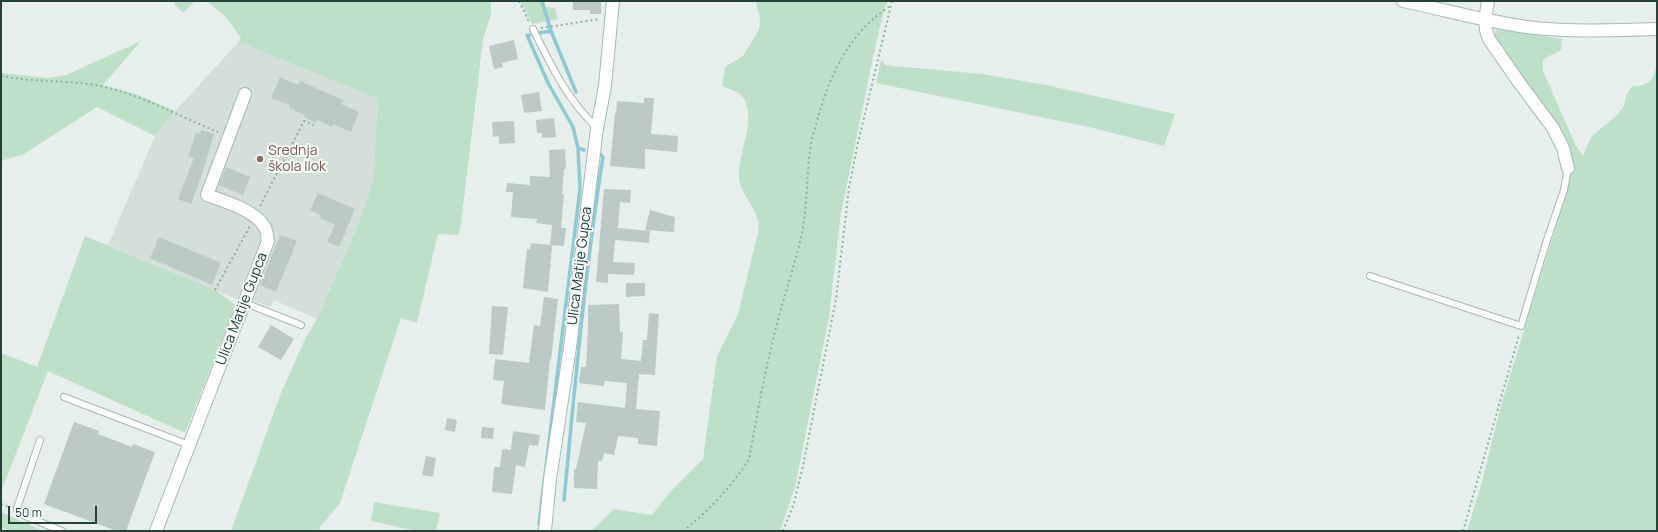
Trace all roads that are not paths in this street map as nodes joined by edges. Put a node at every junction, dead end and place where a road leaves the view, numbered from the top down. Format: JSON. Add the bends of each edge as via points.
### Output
{"nodes":[{"id":1,"x":613,"y":1,"type":"edge"},
{"id":2,"x":1403,"y":1,"type":"edge"},
{"id":3,"x":1488,"y":1,"type":"edge"},
{"id":4,"x":1485,"y":20,"type":"junction"},
{"id":5,"x":533,"y":29,"type":"road end"},
{"id":6,"x":1657,"y":29,"type":"edge"},
{"id":7,"x":245,"y":94,"type":"dead end"},
{"id":8,"x":597,"y":128,"type":"junction"},
{"id":9,"x":1568,"y":168,"type":"joint"},
{"id":10,"x":1370,"y":276,"type":"dead end"},
{"id":11,"x":245,"y":303,"type":"junction"},
{"id":12,"x":301,"y":325,"type":"dead end"},
{"id":13,"x":64,"y":397,"type":"dead end"},
{"id":14,"x":40,"y":440,"type":"dead end"},
{"id":15,"x":189,"y":445,"type":"junction"},
{"id":16,"x":62,"y":531,"type":"edge"},
{"id":17,"x":156,"y":531,"type":"edge"},
{"id":18,"x":545,"y":531,"type":"edge"}],
"edges":[{"from":1,"to":8,"type":"street","name":"Ulica Matije Gupca","via":[[605,86]]},
{"from":2,"to":4,"type":"street"},
{"from":3,"to":4,"type":"street"},
{"from":4,"to":6,"type":"street","via":[[1535,28],[1588,31]]},
{"from":4,"to":9,"type":"street","via":[[1489,39],[1553,128],[1563,148]]},
{"from":5,"to":8,"type":"lane","via":[[560,83],[579,110]]},
{"from":7,"to":11,"type":"street","name":"Ulica Matije Gupca","via":[[207,196],[230,203],[255,217],[264,226],[268,242]]},
{"from":8,"to":18,"type":"street","name":"Ulica Matije Gupca"},
{"from":9,"to":10,"type":"lane","via":[[1564,190],[1521,326]]},
{"from":11,"to":12,"type":"lane"},
{"from":11,"to":15,"type":"street","name":"Ulica Matije Gupca"},
{"from":13,"to":15,"type":"lane"},
{"from":14,"to":16,"type":"lane","via":[[17,510],[25,516]]},
{"from":15,"to":17,"type":"street","name":"Ulica Matije Gupca"}]}
